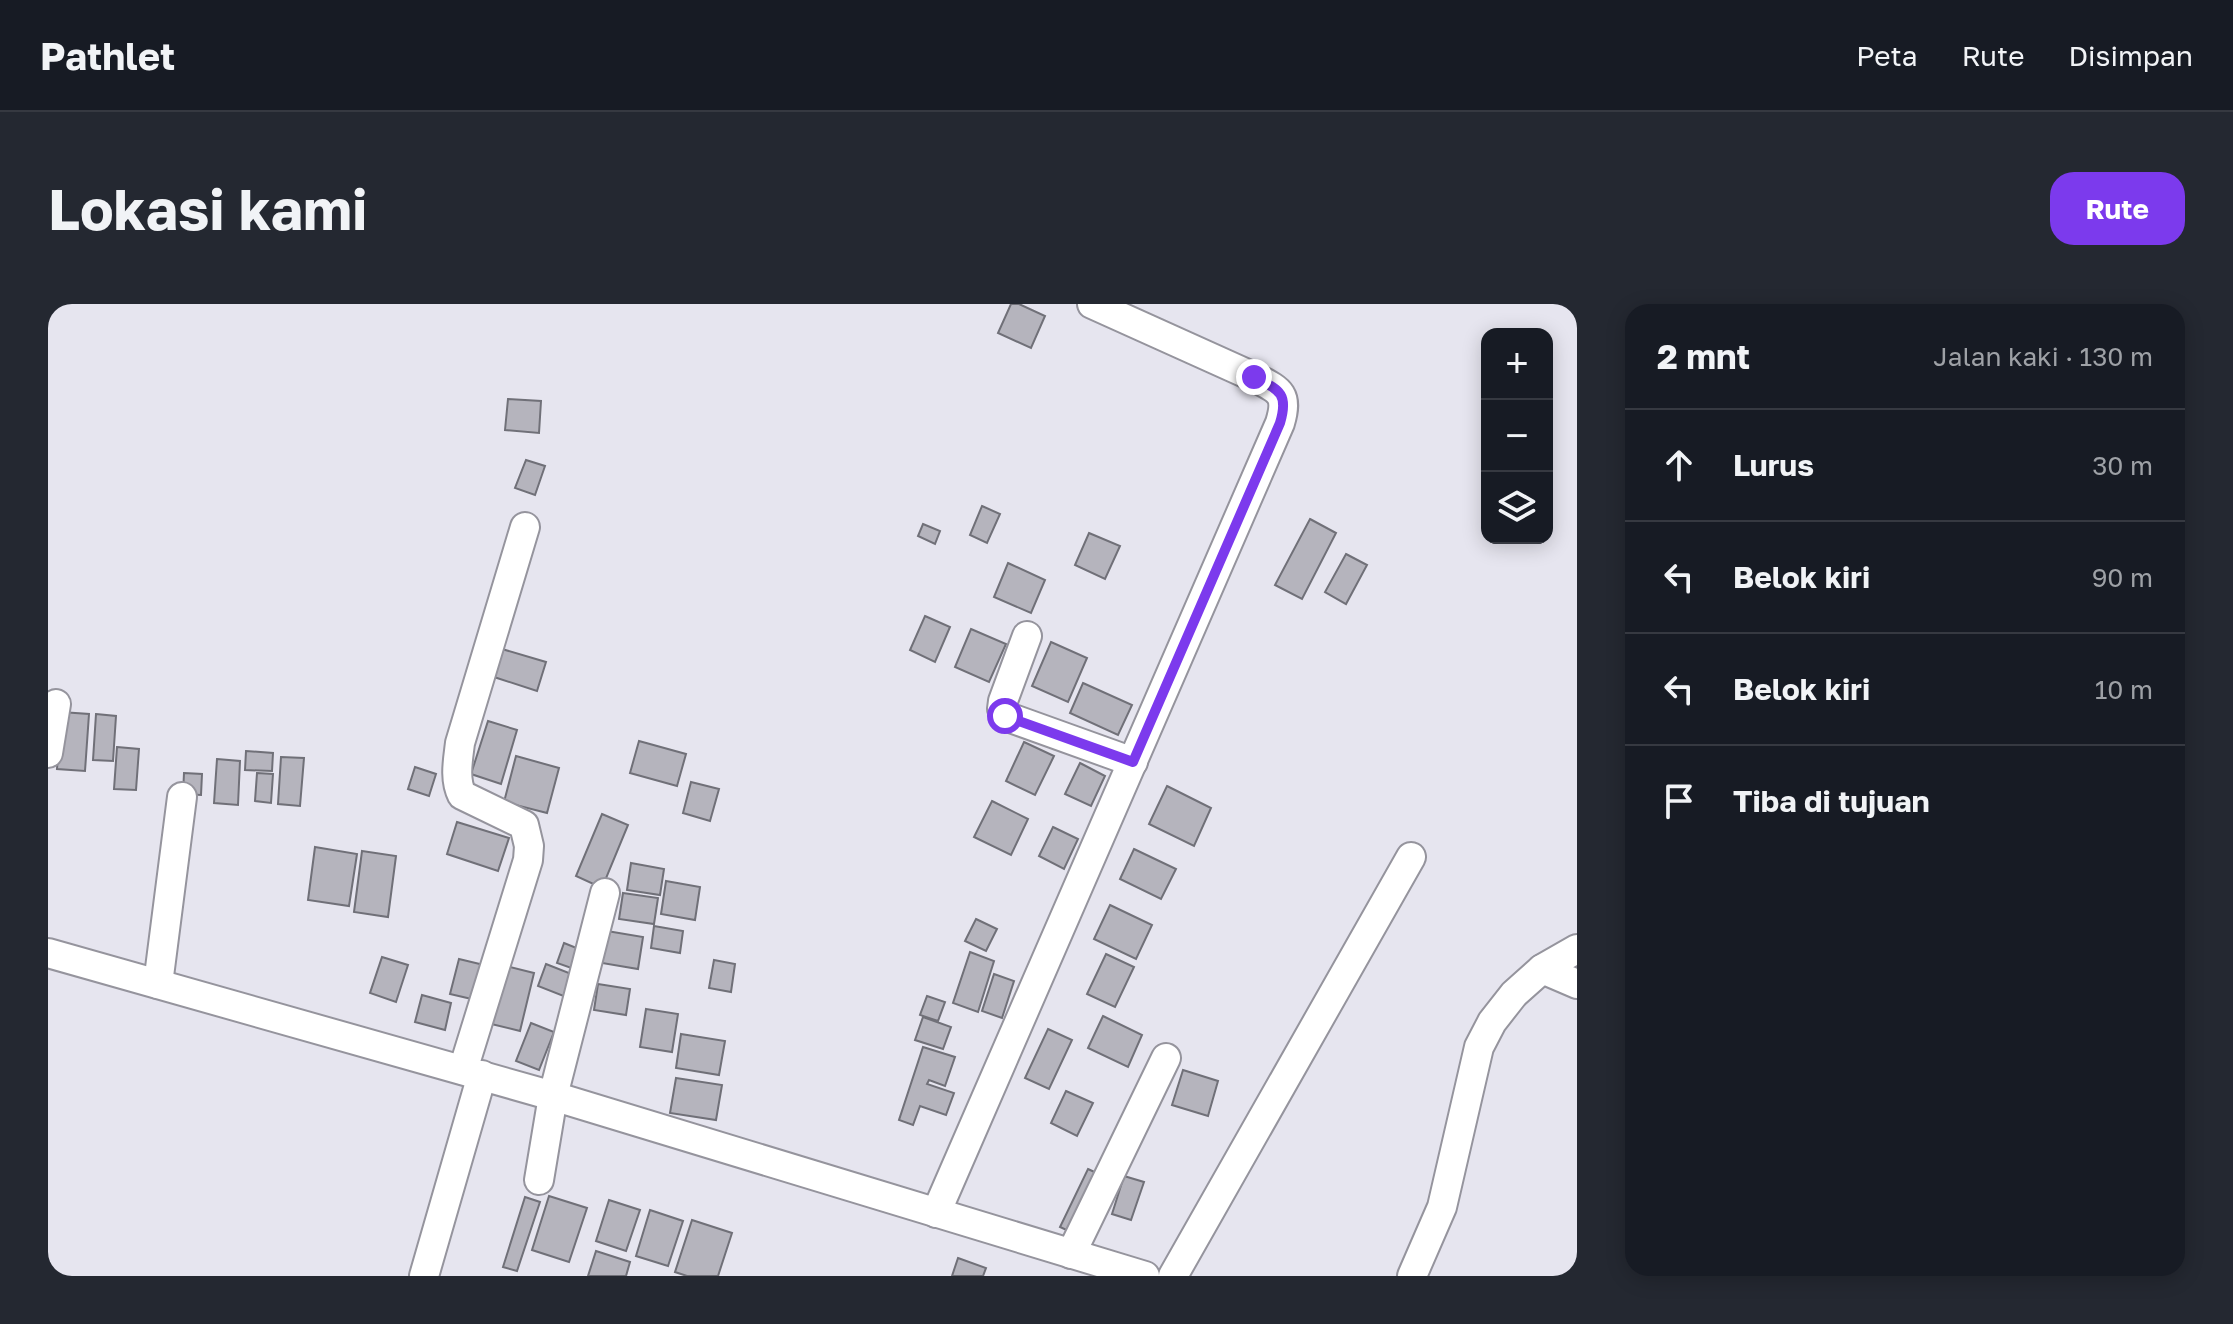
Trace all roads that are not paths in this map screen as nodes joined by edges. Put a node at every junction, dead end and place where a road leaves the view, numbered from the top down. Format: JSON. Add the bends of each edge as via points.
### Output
{"nodes":[{"id":1,"x":1092,"y":304,"type":"edge"},
{"id":2,"x":525,"y":527,"type":"dead end"},
{"id":3,"x":1027,"y":636,"type":"dead end"},
{"id":4,"x":56,"y":704,"type":"dead end"},
{"id":5,"x":48,"y":753,"type":"edge"},
{"id":6,"x":1133,"y":762,"type":"junction"},
{"id":7,"x":182,"y":797,"type":"dead end"},
{"id":8,"x":1411,"y":857,"type":"dead end"},
{"id":9,"x":605,"y":893,"type":"dead end"},
{"id":10,"x":1577,"y":949,"type":"edge"},
{"id":11,"x":48,"y":953,"type":"edge"},
{"id":12,"x":1542,"y":969,"type":"junction"},
{"id":13,"x":158,"y":984,"type":"junction"},
{"id":14,"x":1577,"y":984,"type":"edge"},
{"id":15,"x":1166,"y":1058,"type":"dead end"},
{"id":16,"x":472,"y":1073,"type":"junction"},
{"id":17,"x":553,"y":1096,"type":"junction"},
{"id":18,"x":539,"y":1180,"type":"dead end"},
{"id":19,"x":936,"y":1213,"type":"junction"},
{"id":20,"x":1071,"y":1254,"type":"junction"},
{"id":21,"x":424,"y":1276,"type":"edge"},
{"id":22,"x":1145,"y":1276,"type":"edge"},
{"id":23,"x":1173,"y":1276,"type":"edge"},
{"id":24,"x":1412,"y":1276,"type":"edge"}],
"edges":[{"from":1,"to":6,"type":"street","via":[[1254,377],[1277,390],[1285,406]]},
{"from":2,"to":16,"type":"street","via":[[460,743],[457,771],[462,795],[524,825],[529,846]]},
{"from":3,"to":6,"type":"street","via":[[1003,701],[1005,716]]},
{"from":4,"to":5,"type":"street"},
{"from":6,"to":19,"type":"street"},
{"from":7,"to":13,"type":"street"},
{"from":8,"to":23,"type":"street"},
{"from":9,"to":17,"type":"street"},
{"from":10,"to":12,"type":"street"},
{"from":11,"to":13,"type":"street"},
{"from":12,"to":14,"type":"street"},
{"from":12,"to":24,"type":"street","via":[[1514,994],[1479,1047],[1442,1207]]},
{"from":13,"to":16,"type":"street"},
{"from":15,"to":20,"type":"street"},
{"from":16,"to":17,"type":"street"},
{"from":16,"to":21,"type":"street"},
{"from":17,"to":18,"type":"street"},
{"from":17,"to":19,"type":"street"},
{"from":19,"to":20,"type":"street"},
{"from":20,"to":22,"type":"street"}]}
